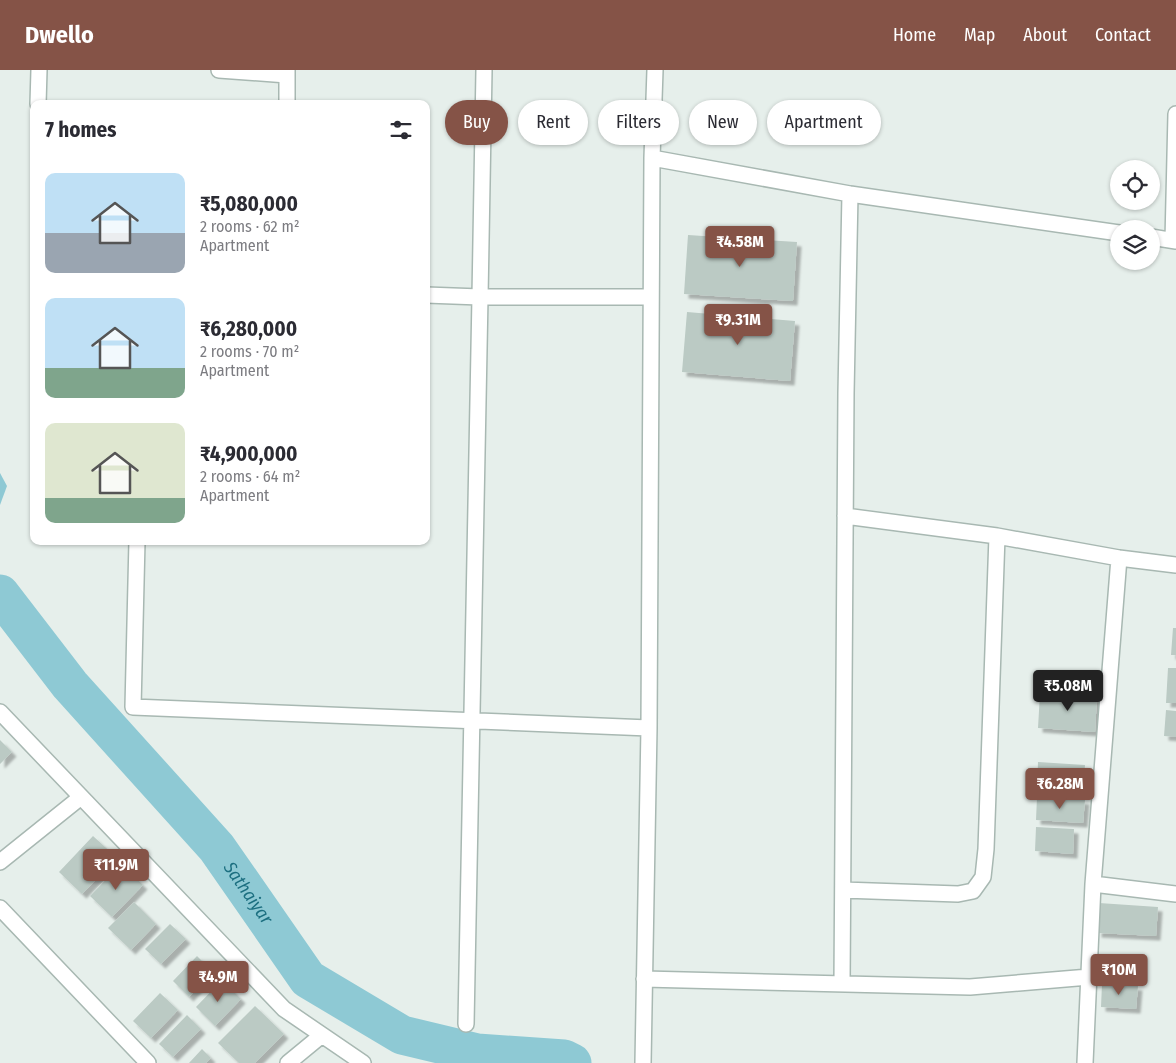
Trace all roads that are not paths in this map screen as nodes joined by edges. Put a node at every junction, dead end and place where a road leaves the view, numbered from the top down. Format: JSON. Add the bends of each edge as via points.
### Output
{"nodes":[{"id":1,"x":39,"y":70,"type":"edge"},
{"id":2,"x":219,"y":70,"type":"edge"},
{"id":3,"x":484,"y":70,"type":"edge"},
{"id":4,"x":655,"y":70,"type":"edge"},
{"id":5,"x":287,"y":72,"type":"edge"},
{"id":6,"x":38,"y":100,"type":"edge"},
{"id":7,"x":287,"y":100,"type":"edge"},
{"id":8,"x":1176,"y":114,"type":"edge"},
{"id":9,"x":652,"y":158,"type":"junction"},
{"id":10,"x":850,"y":194,"type":"junction"},
{"id":11,"x":1110,"y":232,"type":"edge"},
{"id":12,"x":1160,"y":239,"type":"edge"},
{"id":13,"x":1174,"y":241,"type":"edge"},
{"id":14,"x":430,"y":295,"type":"edge"},
{"id":15,"x":480,"y":297,"type":"junction"},
{"id":16,"x":651,"y":297,"type":"junction"},
{"id":17,"x":845,"y":516,"type":"junction"},
{"id":18,"x":997,"y":536,"type":"junction"},
{"id":19,"x":137,"y":545,"type":"edge"},
{"id":20,"x":1119,"y":558,"type":"junction"},
{"id":21,"x":1176,"y":565,"type":"edge"},
{"id":22,"x":0,"y":712,"type":"edge"},
{"id":23,"x":470,"y":720,"type":"junction"},
{"id":24,"x":649,"y":728,"type":"junction"},
{"id":25,"x":81,"y":797,"type":"junction"},
{"id":26,"x":0,"y":862,"type":"edge"},
{"id":27,"x":1093,"y":884,"type":"junction"},
{"id":28,"x":843,"y":890,"type":"junction"},
{"id":29,"x":1176,"y":894,"type":"edge"},
{"id":30,"x":0,"y":908,"type":"edge"},
{"id":31,"x":1089,"y":977,"type":"junction"},
{"id":32,"x":644,"y":979,"type":"junction"},
{"id":33,"x":842,"y":984,"type":"junction"},
{"id":34,"x":466,"y":1024,"type":"dead end"},
{"id":35,"x":322,"y":1035,"type":"junction"},
{"id":36,"x":148,"y":1063,"type":"edge"},
{"id":37,"x":288,"y":1063,"type":"edge"},
{"id":38,"x":363,"y":1063,"type":"edge"},
{"id":39,"x":643,"y":1063,"type":"edge"},
{"id":40,"x":1085,"y":1063,"type":"edge"}],
"edges":[{"from":1,"to":6,"type":"street"},
{"from":2,"to":5,"type":"street"},
{"from":3,"to":15,"type":"street"},
{"from":4,"to":9,"type":"street"},
{"from":5,"to":7,"type":"street"},
{"from":8,"to":13,"type":"street"},
{"from":9,"to":10,"type":"street"},
{"from":9,"to":16,"type":"street"},
{"from":10,"to":11,"type":"street"},
{"from":10,"to":17,"type":"street"},
{"from":12,"to":13,"type":"street"},
{"from":14,"to":15,"type":"street"},
{"from":15,"to":16,"type":"street"},
{"from":15,"to":23,"type":"street"},
{"from":16,"to":24,"type":"street"},
{"from":17,"to":18,"type":"street"},
{"from":17,"to":28,"type":"street"},
{"from":18,"to":20,"type":"street"},
{"from":18,"to":28,"type":"street","via":[[983,877],[974,890],[958,894]]},
{"from":19,"to":23,"type":"street","via":[[133,707]]},
{"from":20,"to":21,"type":"street"},
{"from":20,"to":27,"type":"street"},
{"from":22,"to":25,"type":"street"},
{"from":23,"to":24,"type":"street"},
{"from":23,"to":34,"type":"street"},
{"from":24,"to":32,"type":"street"},
{"from":25,"to":26,"type":"street"},
{"from":25,"to":35,"type":"street","via":[[284,1009]]},
{"from":27,"to":29,"type":"street"},
{"from":27,"to":31,"type":"street"},
{"from":28,"to":33,"type":"street"},
{"from":30,"to":36,"type":"street"},
{"from":31,"to":33,"type":"street","via":[[970,987]]},
{"from":31,"to":40,"type":"street"},
{"from":32,"to":33,"type":"street"},
{"from":32,"to":39,"type":"street"},
{"from":35,"to":37,"type":"street"},
{"from":35,"to":38,"type":"street"}]}
